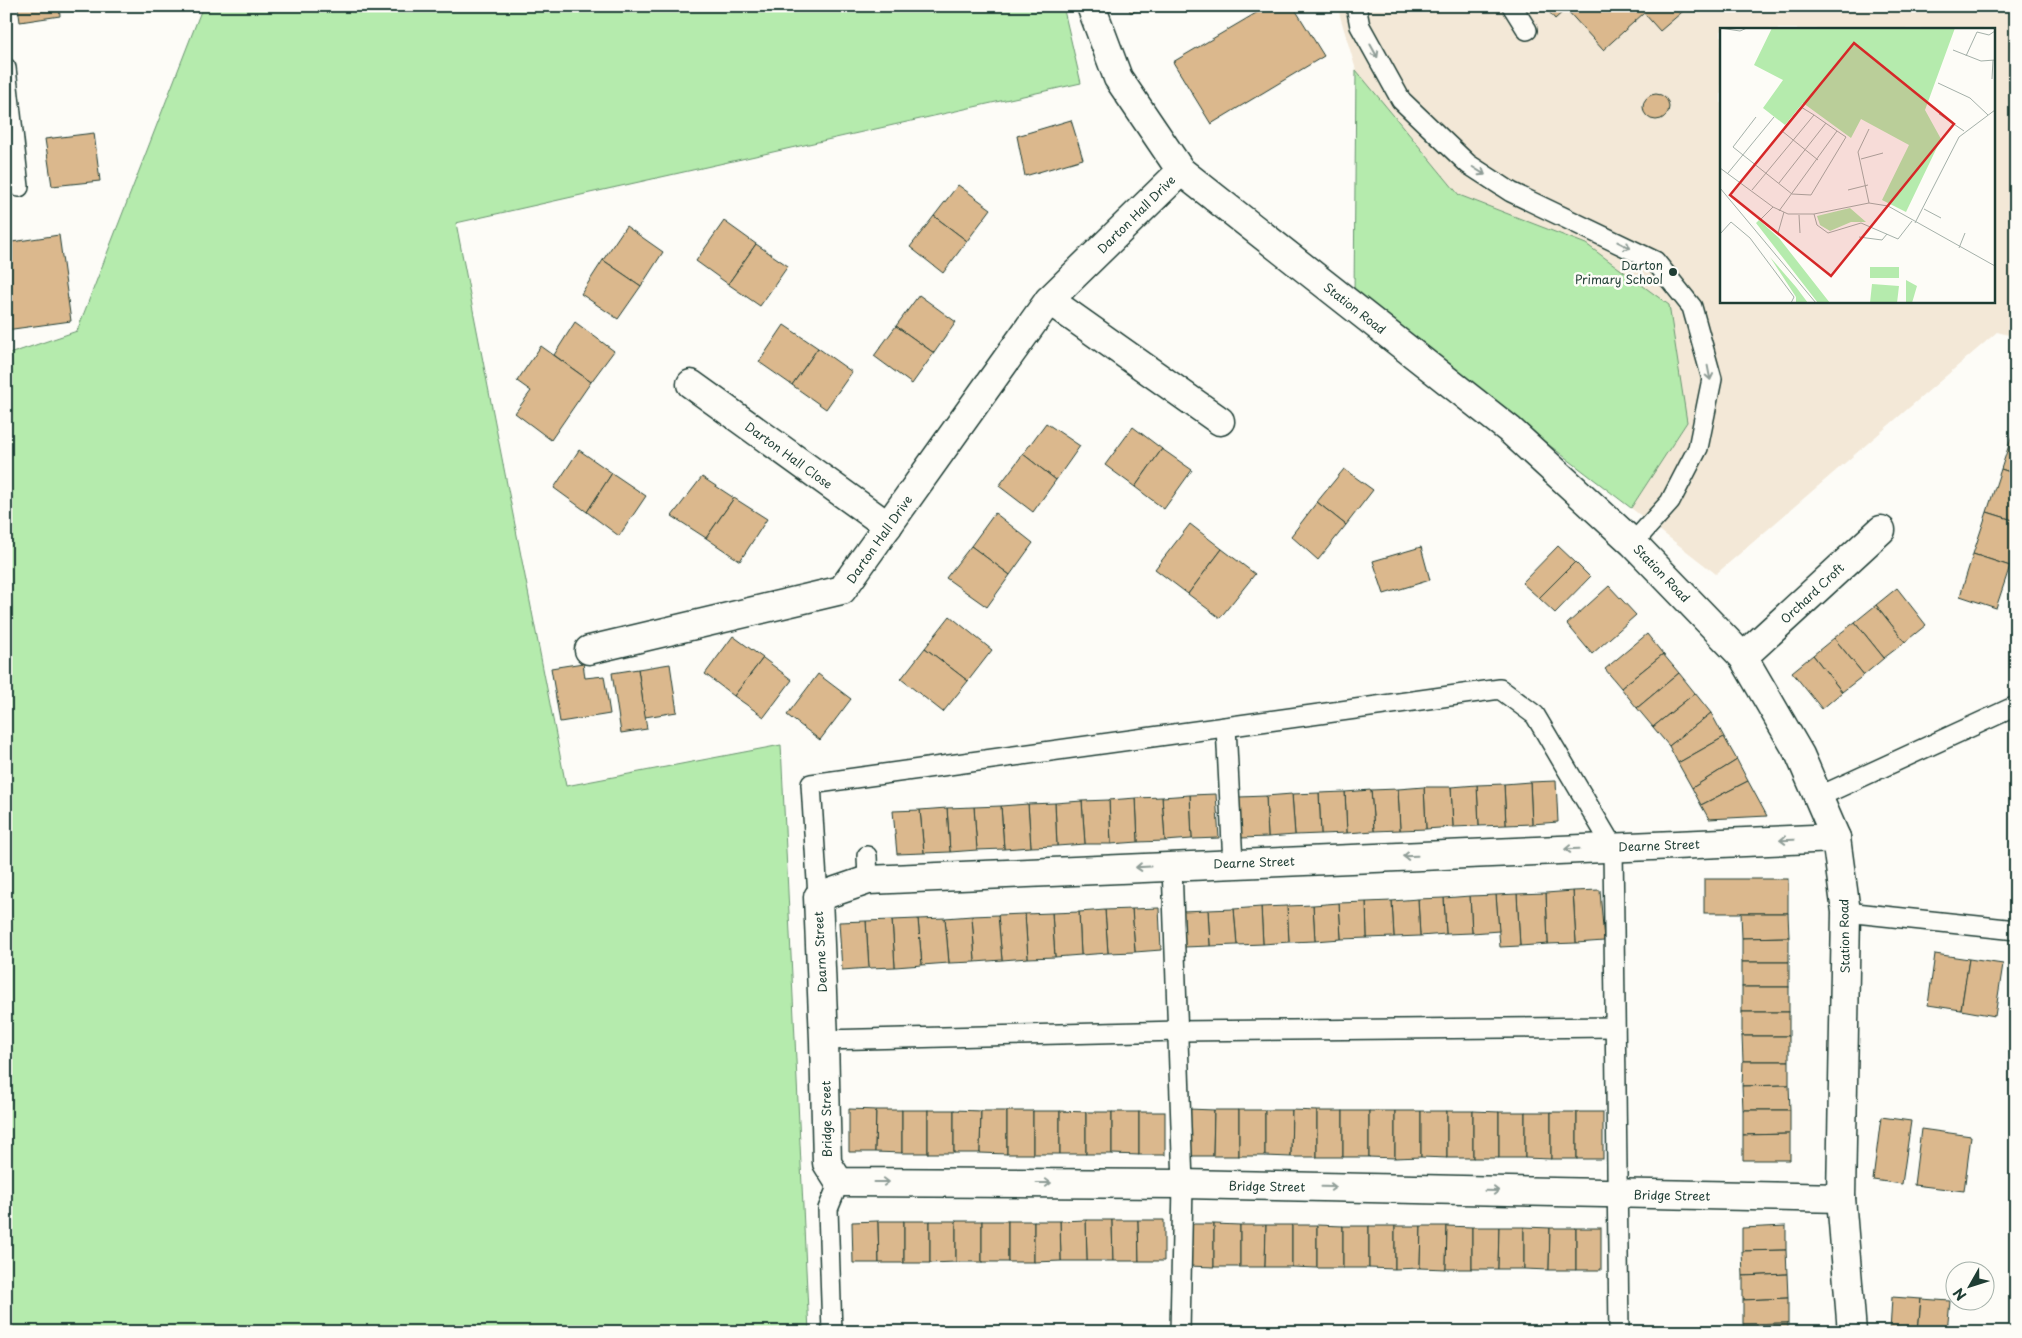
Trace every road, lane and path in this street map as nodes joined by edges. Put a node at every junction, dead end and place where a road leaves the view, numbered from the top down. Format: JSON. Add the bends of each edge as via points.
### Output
{"nodes":[{"id":1,"x":1091,"y":6,"type":"edge"},
{"id":2,"x":1356,"y":6,"type":"edge"},
{"id":3,"x":1512,"y":6,"type":"edge"},
{"id":4,"x":1527,"y":30,"type":"dead end"},
{"id":5,"x":6,"y":68,"type":"edge"},
{"id":6,"x":1181,"y":171,"type":"junction"},
{"id":7,"x":19,"y":187,"type":"dead end"},
{"id":8,"x":1049,"y":300,"type":"junction"},
{"id":9,"x":691,"y":384,"type":"dead end"},
{"id":10,"x":1220,"y":421,"type":"dead end"},
{"id":11,"x":888,"y":526,"type":"junction"},
{"id":12,"x":1880,"y":530,"type":"dead end"},
{"id":13,"x":1633,"y":543,"type":"junction"},
{"id":14,"x":589,"y":650,"type":"dead end"},
{"id":15,"x":1743,"y":657,"type":"junction"},
{"id":16,"x":2016,"y":706,"type":"edge"},
{"id":17,"x":1226,"y":727,"type":"junction"},
{"id":18,"x":1818,"y":797,"type":"junction"},
{"id":19,"x":1836,"y":838,"type":"junction"},
{"id":20,"x":1613,"y":847,"type":"junction"},
{"id":21,"x":1232,"y":863,"type":"junction"},
{"id":22,"x":1172,"y":866,"type":"junction"},
{"id":23,"x":818,"y":897,"type":"junction"},
{"id":24,"x":1846,"y":912,"type":"junction"},
{"id":25,"x":2016,"y":930,"type":"edge"},
{"id":26,"x":1615,"y":1027,"type":"junction"},
{"id":27,"x":1179,"y":1031,"type":"junction"},
{"id":28,"x":824,"y":1040,"type":"junction"},
{"id":29,"x":839,"y":1182,"type":"junction"},
{"id":30,"x":1183,"y":1184,"type":"junction"},
{"id":31,"x":1616,"y":1194,"type":"junction"},
{"id":32,"x":1841,"y":1198,"type":"junction"},
{"id":33,"x":832,"y":1332,"type":"edge"},
{"id":34,"x":1180,"y":1332,"type":"edge"},
{"id":35,"x":1619,"y":1332,"type":"edge"},
{"id":36,"x":1852,"y":1332,"type":"edge"}],
"edges":[{"from":1,"to":6,"type":"street","name":"Station Road","via":[[1118,78]]},
{"from":2,"to":13,"type":"lane","one_way":true,"via":[[1360,26],[1401,100],[1468,164],[1511,192],[1655,261],[1692,307],[1712,379],[1698,448],[1670,502]]},
{"from":3,"to":4,"type":"lane"},
{"from":5,"to":7,"type":"lane"},
{"from":6,"to":8,"type":"street","name":"Darton Hall Drive"},
{"from":6,"to":13,"type":"street","name":"Station Road","via":[[1510,430]]},
{"from":8,"to":10,"type":"street"},
{"from":8,"to":11,"type":"street","name":"Darton Hall Drive"},
{"from":9,"to":11,"type":"street","name":"Darton Hall Close"},
{"from":11,"to":14,"type":"street","name":"Darton Hall Drive","via":[[842,590]]},
{"from":12,"to":15,"type":"street","name":"Orchard Croft"},
{"from":13,"to":15,"type":"street","name":"Station Road"},
{"from":15,"to":18,"type":"street","name":"Station Road","via":[[1800,756]]},
{"from":16,"to":18,"type":"lane"},
{"from":17,"to":20,"type":"lane","via":[[1500,689],[1536,715]]},
{"from":17,"to":21,"type":"lane"},
{"from":17,"to":23,"type":"lane","via":[[857,785],[811,784]]},
{"from":18,"to":19,"type":"street","name":"Station Road"},
{"from":19,"to":20,"type":"street","name":"Dearne Street","one_way":true},
{"from":19,"to":24,"type":"street","name":"Station Road"},
{"from":20,"to":21,"type":"street","name":"Dearne Street","one_way":true},
{"from":20,"to":26,"type":"lane"},
{"from":21,"to":22,"type":"street","name":"Dearne Street"},
{"from":22,"to":23,"type":"street","name":"Dearne Street","one_way":true,"via":[[867,868]]},
{"from":22,"to":27,"type":"lane"},
{"from":23,"to":28,"type":"street","name":"Dearne Street"},
{"from":24,"to":25,"type":"lane"},
{"from":24,"to":32,"type":"street","name":"Station Road"},
{"from":26,"to":27,"type":"lane"},
{"from":26,"to":31,"type":"lane"},
{"from":27,"to":28,"type":"lane"},
{"from":27,"to":30,"type":"lane"},
{"from":28,"to":29,"type":"street","name":"Bridge Street","via":[[827,1163]]},
{"from":29,"to":30,"type":"street","name":"Bridge Street","one_way":true},
{"from":29,"to":33,"type":"lane","via":[[828,1209]]},
{"from":30,"to":31,"type":"street","name":"Bridge Street","one_way":true},
{"from":30,"to":34,"type":"lane"},
{"from":31,"to":32,"type":"street","name":"Bridge Street"},
{"from":31,"to":35,"type":"lane"},
{"from":32,"to":36,"type":"street","name":"Station Road"}]}
